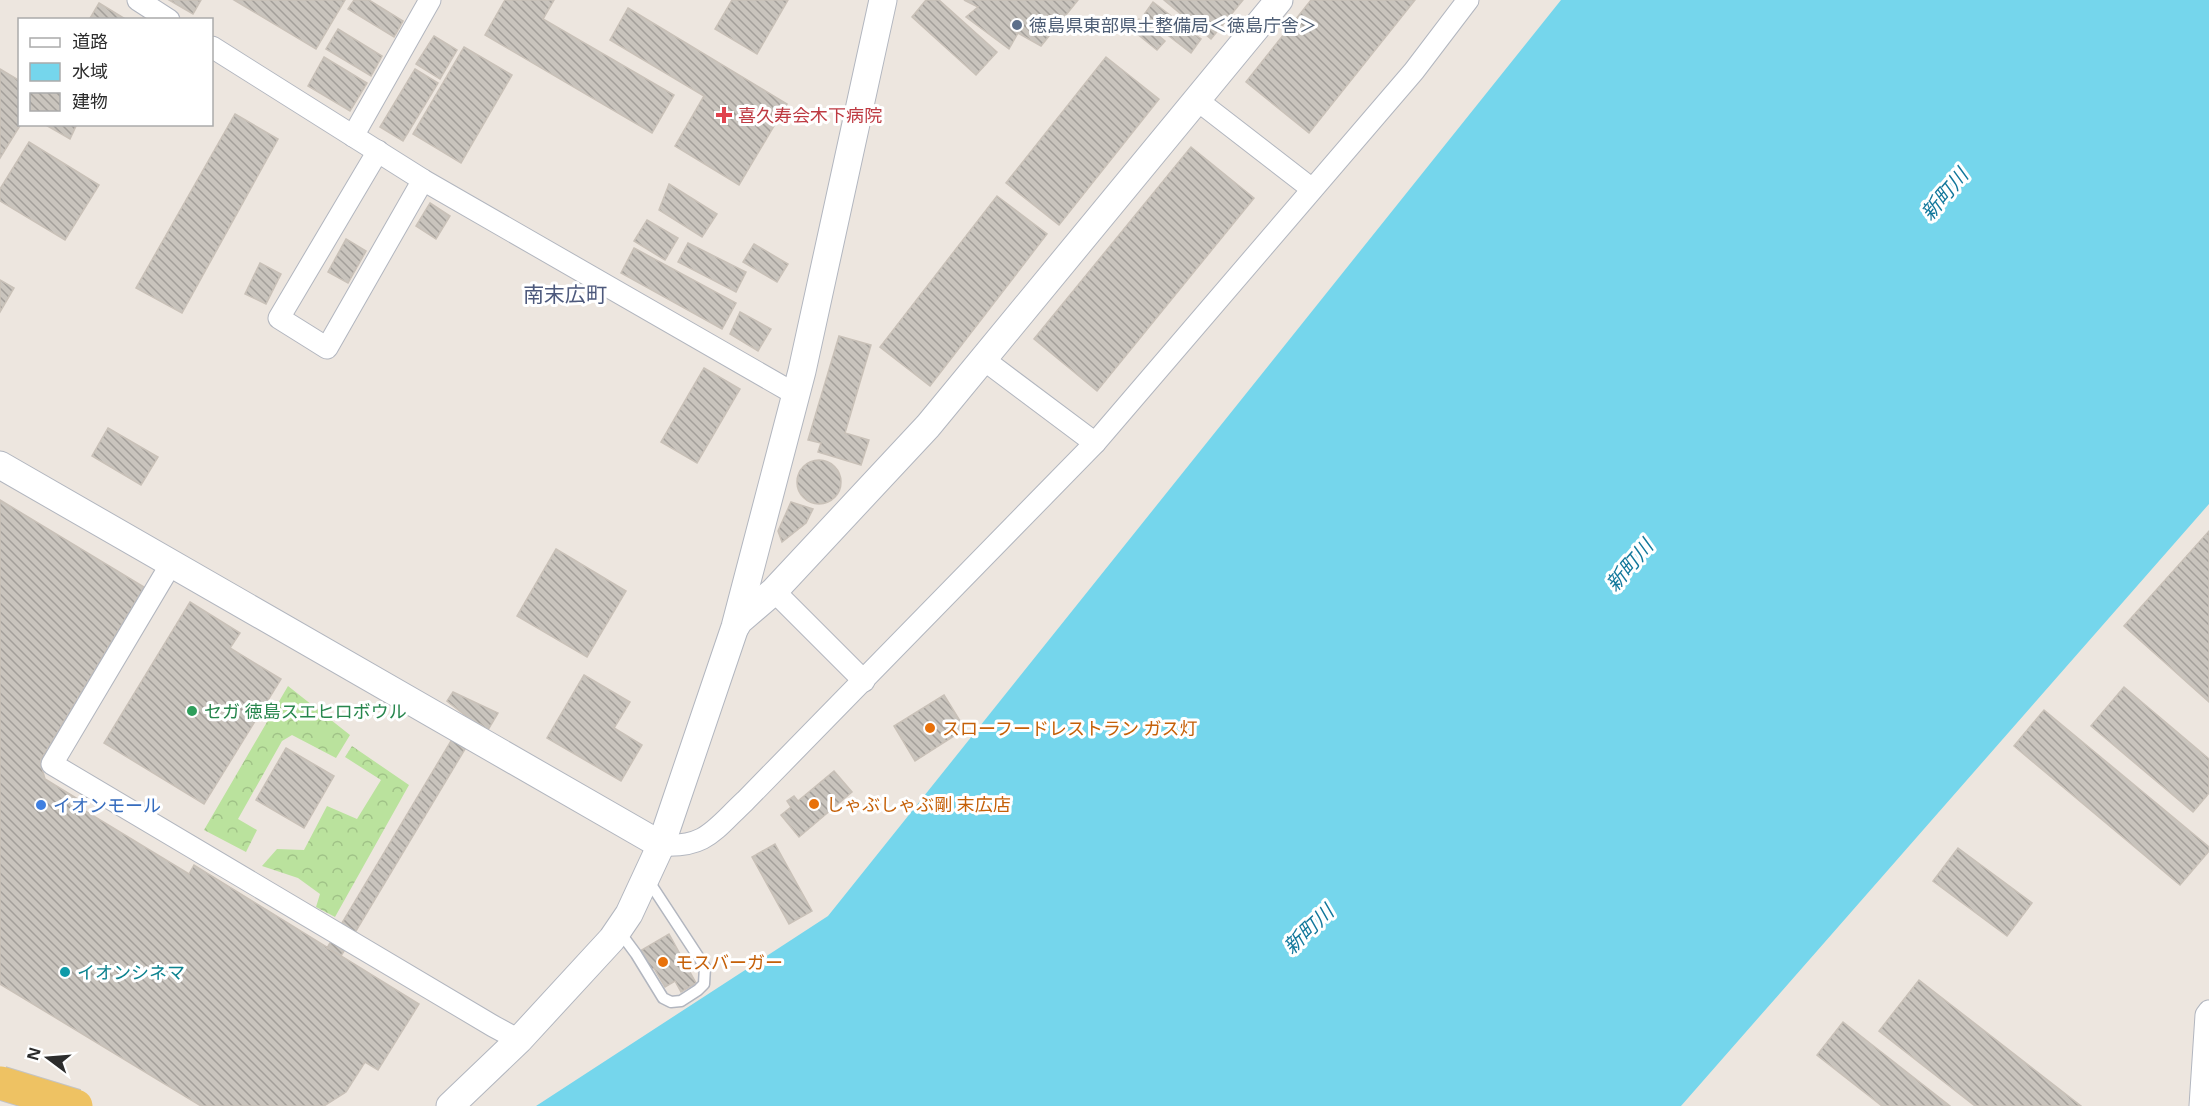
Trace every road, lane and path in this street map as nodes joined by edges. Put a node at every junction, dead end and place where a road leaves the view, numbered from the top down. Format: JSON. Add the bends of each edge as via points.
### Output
{"nodes":[{"id":1,"x":430,"y":0,"type":"edge"},
{"id":2,"x":883,"y":0,"type":"edge"},
{"id":3,"x":1279,"y":0,"type":"edge"},
{"id":4,"x":1467,"y":0,"type":"edge"},
{"id":5,"x":146,"y":2,"type":"edge"},
{"id":6,"x":166,"y":18,"type":"edge"},
{"id":7,"x":213,"y":47,"type":"edge"},
{"id":8,"x":1197,"y":100,"type":"junction"},
{"id":9,"x":353,"y":136,"type":"junction"},
{"id":10,"x":378,"y":151,"type":"junction"},
{"id":11,"x":423,"y":180,"type":"junction"},
{"id":12,"x":1312,"y":189,"type":"junction"},
{"id":13,"x":983,"y":359,"type":"junction"},
{"id":14,"x":795,"y":394,"type":"junction"},
{"id":15,"x":1095,"y":443,"type":"junction"},
{"id":16,"x":0,"y":465,"type":"edge"},
{"id":17,"x":171,"y":564,"type":"junction"},
{"id":18,"x":774,"y":591,"type":"junction"},
{"id":19,"x":735,"y":627,"type":"junction"},
{"id":20,"x":864,"y":681,"type":"junction"},
{"id":21,"x":660,"y":845,"type":"junction"},
{"id":22,"x":646,"y":877,"type":"junction"},
{"id":23,"x":619,"y":931,"type":"junction"},
{"id":24,"x":2209,"y":1011,"type":"edge"},
{"id":25,"x":519,"y":1040,"type":"junction"},
{"id":26,"x":1,"y":1079,"type":"edge"},
{"id":27,"x":37,"y":1097,"type":"edge"},
{"id":28,"x":76,"y":1106,"type":"edge"},
{"id":29,"x":95,"y":1106,"type":"edge"},
{"id":30,"x":450,"y":1106,"type":"edge"},
{"id":31,"x":2200,"y":1106,"type":"edge"}],
"edges":[{"from":1,"to":9,"type":"street"},
{"from":2,"to":14,"type":"street"},
{"from":3,"to":8,"type":"street"},
{"from":4,"to":12,"type":"street","via":[[1414,71]]},
{"from":5,"to":6,"type":"street"},
{"from":7,"to":9,"type":"street"},
{"from":8,"to":12,"type":"street"},
{"from":8,"to":13,"type":"street"},
{"from":9,"to":10,"type":"street"},
{"from":10,"to":11,"type":"street"},
{"from":10,"to":11,"type":"street","via":[[279,318],[327,348]]},
{"from":11,"to":14,"type":"street"},
{"from":12,"to":15,"type":"street"},
{"from":13,"to":15,"type":"street"},
{"from":13,"to":18,"type":"street","via":[[928,426]]},
{"from":14,"to":19,"type":"street"},
{"from":15,"to":20,"type":"street"},
{"from":16,"to":17,"type":"street"},
{"from":17,"to":21,"type":"street"},
{"from":17,"to":25,"type":"street","via":[[52,764]]},
{"from":18,"to":19,"type":"street"},
{"from":18,"to":20,"type":"street"},
{"from":19,"to":21,"type":"street"},
{"from":20,"to":21,"type":"street","via":[[701,841],[681,846]]},
{"from":21,"to":22,"type":"street"},
{"from":22,"to":23,"type":"street"},
{"from":22,"to":23,"type":"lane","via":[[705,968],[704,984],[681,1001],[663,998]]},
{"from":23,"to":25,"type":"street"},
{"from":24,"to":31,"type":"street"},
{"from":25,"to":30,"type":"street"},
{"from":26,"to":27,"type":"street"},
{"from":26,"to":28,"type":"main road","bridge":true},
{"from":27,"to":29,"type":"street"}]}
